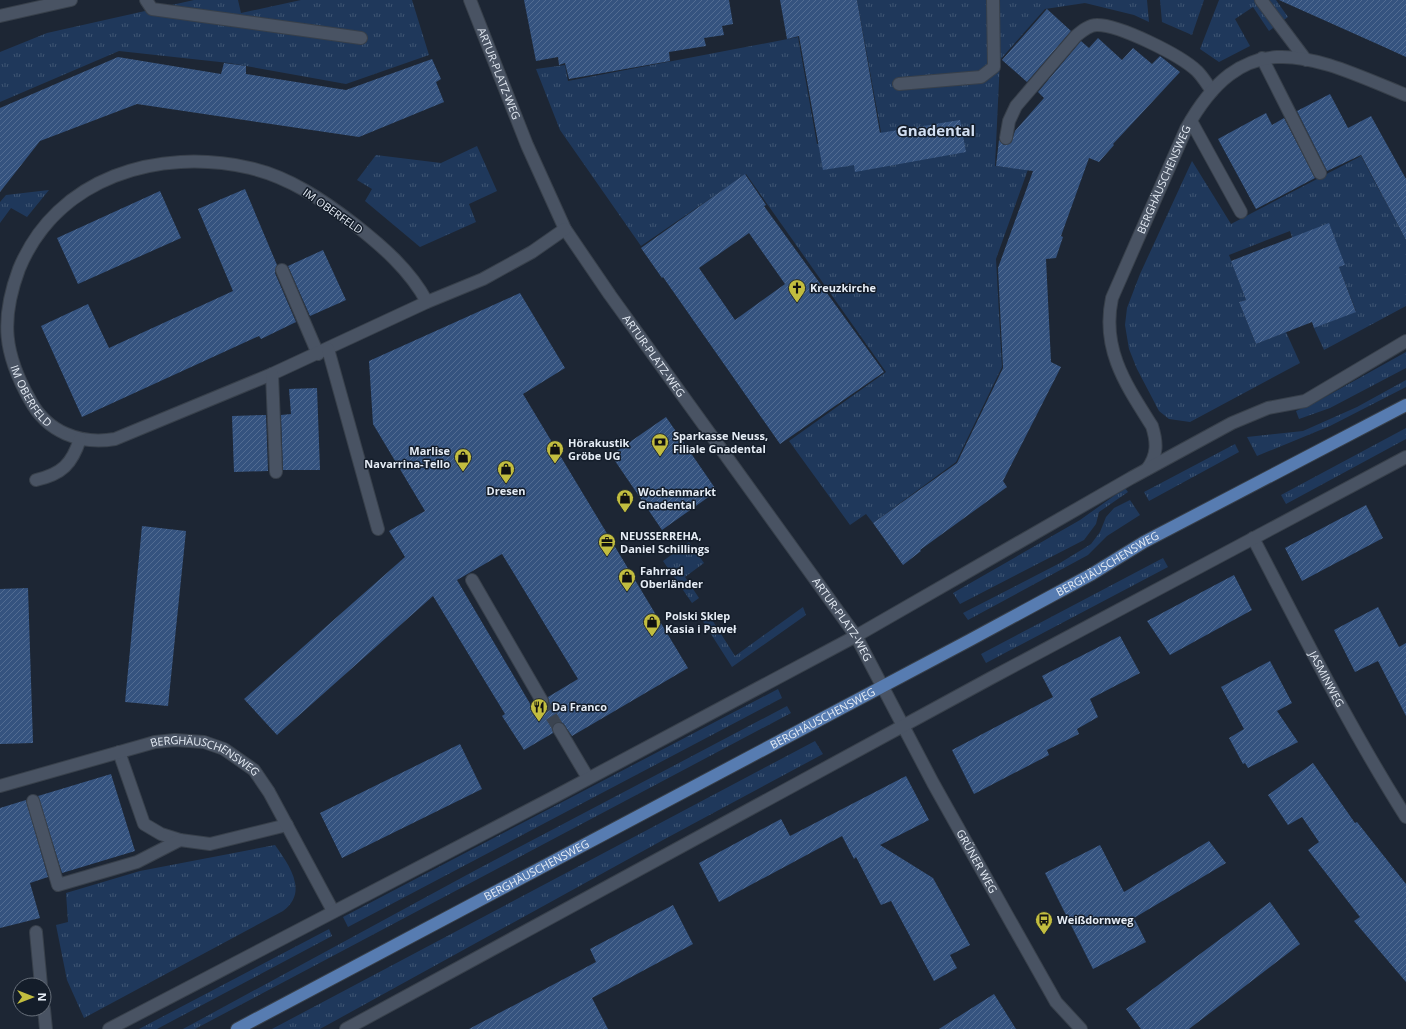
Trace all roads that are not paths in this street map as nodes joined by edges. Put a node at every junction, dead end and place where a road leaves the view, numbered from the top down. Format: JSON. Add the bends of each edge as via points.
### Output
{"nodes":[{"id":1,"x":71,"y":0,"type":"edge"},
{"id":2,"x":146,"y":0,"type":"edge"},
{"id":3,"x":470,"y":0,"type":"edge"},
{"id":4,"x":993,"y":0,"type":"edge"},
{"id":5,"x":1261,"y":0,"type":"edge"},
{"id":6,"x":0,"y":16,"type":"edge"},
{"id":7,"x":361,"y":38,"type":"dead end"},
{"id":8,"x":1262,"y":58,"type":"junction"},
{"id":9,"x":1306,"y":60,"type":"junction"},
{"id":10,"x":899,"y":84,"type":"dead end"},
{"id":11,"x":1212,"y":91,"type":"junction"},
{"id":12,"x":1406,"y":95,"type":"edge"},
{"id":13,"x":1191,"y":121,"type":"junction"},
{"id":14,"x":1006,"y":138,"type":"dead end"},
{"id":15,"x":1320,"y":173,"type":"dead end"},
{"id":16,"x":1241,"y":212,"type":"dead end"},
{"id":17,"x":566,"y":229,"type":"junction"},
{"id":18,"x":282,"y":270,"type":"dead end"},
{"id":19,"x":427,"y":302,"type":"junction"},
{"id":20,"x":1406,"y":341,"type":"edge"},
{"id":21,"x":323,"y":352,"type":"junction"},
{"id":22,"x":272,"y":374,"type":"junction"},
{"id":23,"x":1406,"y":405,"type":"edge"},
{"id":24,"x":80,"y":439,"type":"junction"},
{"id":25,"x":1406,"y":457,"type":"edge"},
{"id":26,"x":1147,"y":469,"type":"junction"},
{"id":27,"x":276,"y":472,"type":"dead end"},
{"id":28,"x":36,"y":480,"type":"dead end"},
{"id":29,"x":378,"y":529,"type":"dead end"},
{"id":30,"x":1253,"y":538,"type":"junction"},
{"id":31,"x":472,"y":580,"type":"dead end"},
{"id":32,"x":856,"y":636,"type":"junction"},
{"id":33,"x":882,"y":686,"type":"junction"},
{"id":34,"x":542,"y":701,"type":"tunnel mouth"},
{"id":35,"x":903,"y":726,"type":"junction"},
{"id":36,"x":559,"y":729,"type":"tunnel mouth"},
{"id":37,"x":119,"y":752,"type":"junction"},
{"id":38,"x":588,"y":778,"type":"junction"},
{"id":39,"x":0,"y":786,"type":"edge"},
{"id":40,"x":33,"y":801,"type":"dead end"},
{"id":41,"x":1406,"y":817,"type":"edge"},
{"id":42,"x":287,"y":825,"type":"junction"},
{"id":43,"x":180,"y":840,"type":"junction"},
{"id":44,"x":333,"y":911,"type":"junction"},
{"id":45,"x":36,"y":932,"type":"dead end"},
{"id":46,"x":40,"y":977,"type":"edge"},
{"id":47,"x":45,"y":1017,"type":"edge"},
{"id":48,"x":46,"y":1029,"type":"edge"},
{"id":49,"x":109,"y":1029,"type":"edge"},
{"id":50,"x":237,"y":1029,"type":"edge"},
{"id":51,"x":346,"y":1029,"type":"edge"},
{"id":52,"x":1081,"y":1029,"type":"edge"}],
"edges":[{"from":1,"to":6,"type":"street"},
{"from":2,"to":7,"type":"street","via":[[152,9]]},
{"from":3,"to":17,"type":"street","name":"ARTUR-PLATZ-WEG","via":[[527,145]]},
{"from":4,"to":10,"type":"street","via":[[994,67],[981,77]]},
{"from":5,"to":9,"type":"street"},
{"from":8,"to":9,"type":"street","name":"BERGHÄUSCHENSWEG"},
{"from":8,"to":11,"type":"street","name":"BERGHÄUSCHENSWEG","via":[[1229,73]]},
{"from":8,"to":15,"type":"street"},
{"from":9,"to":12,"type":"street","name":"BERGHÄUSCHENSWEG","via":[[1344,70]]},
{"from":11,"to":13,"type":"street","name":"BERGHÄUSCHENSWEG","via":[[1201,103]]},
{"from":11,"to":14,"type":"street","via":[[1198,72],[1171,53],[1142,39],[1097,25],[1084,28],[1016,106],[1009,121]]},
{"from":13,"to":16,"type":"street"},
{"from":13,"to":26,"type":"street","name":"BERGHÄUSCHENSWEG","via":[[1112,298],[1109,319],[1110,338],[1118,367],[1155,435],[1156,452]]},
{"from":17,"to":19,"type":"street","name":"IM OBERFELD","via":[[532,252],[482,279]]},
{"from":17,"to":32,"type":"street","name":"ARTUR-PLATZ-WEG","via":[[610,295]]},
{"from":18,"to":21,"type":"street"},
{"from":19,"to":21,"type":"street","name":"IM OBERFELD"},
{"from":19,"to":24,"type":"street","name":"IM OBERFELD","via":[[419,287],[404,269],[363,232],[317,197],[277,177],[248,167],[191,162],[148,165],[112,177],[74,198],[40,231],[21,265],[8,308],[6,330],[9,354],[14,370],[31,402],[53,427]]},
{"from":20,"to":26,"type":"street","via":[[1305,401],[1268,408],[1232,423]]},
{"from":21,"to":22,"type":"street","name":"IM OBERFELD"},
{"from":21,"to":29,"type":"street"},
{"from":22,"to":24,"type":"street","name":"IM OBERFELD","via":[[115,439],[99,442]]},
{"from":22,"to":27,"type":"street"},
{"from":23,"to":33,"type":"main road","name":"BERGHÄUSCHENSWEG","via":[[1144,542],[1092,574]]},
{"from":24,"to":28,"type":"street","via":[[67,466],[53,476]]},
{"from":25,"to":30,"type":"street"},
{"from":26,"to":32,"type":"street"},
{"from":30,"to":35,"type":"street"},
{"from":30,"to":41,"type":"street","name":"JASMINWEG","via":[[1376,770]]},
{"from":31,"to":34,"type":"street"},
{"from":32,"to":33,"type":"street","name":"ARTUR-PLATZ-WEG"},
{"from":32,"to":38,"type":"street"},
{"from":33,"to":35,"type":"street","name":"GRÜNER WEG"},
{"from":33,"to":50,"type":"main road","name":"BERGHÄUSCHENSWEG"},
{"from":35,"to":51,"type":"street"},
{"from":35,"to":52,"type":"street","name":"GRÜNER WEG","via":[[1056,1002]]},
{"from":36,"to":38,"type":"street"},
{"from":37,"to":39,"type":"street","name":"BERGHÄUSCHENSWEG"},
{"from":37,"to":42,"type":"street","name":"BERGHÄUSCHENSWEG","via":[[155,742],[175,740],[204,742],[224,749],[254,770]]},
{"from":37,"to":43,"type":"street","via":[[144,824],[161,834]]},
{"from":38,"to":44,"type":"street"},
{"from":40,"to":43,"type":"street","via":[[58,885],[137,862]]},
{"from":42,"to":43,"type":"street","via":[[210,844]]},
{"from":42,"to":44,"type":"street","name":"BERGHÄUSCHENSWEG"},
{"from":44,"to":49,"type":"street"},
{"from":45,"to":46,"type":"street"},
{"from":47,"to":48,"type":"street"}]}
